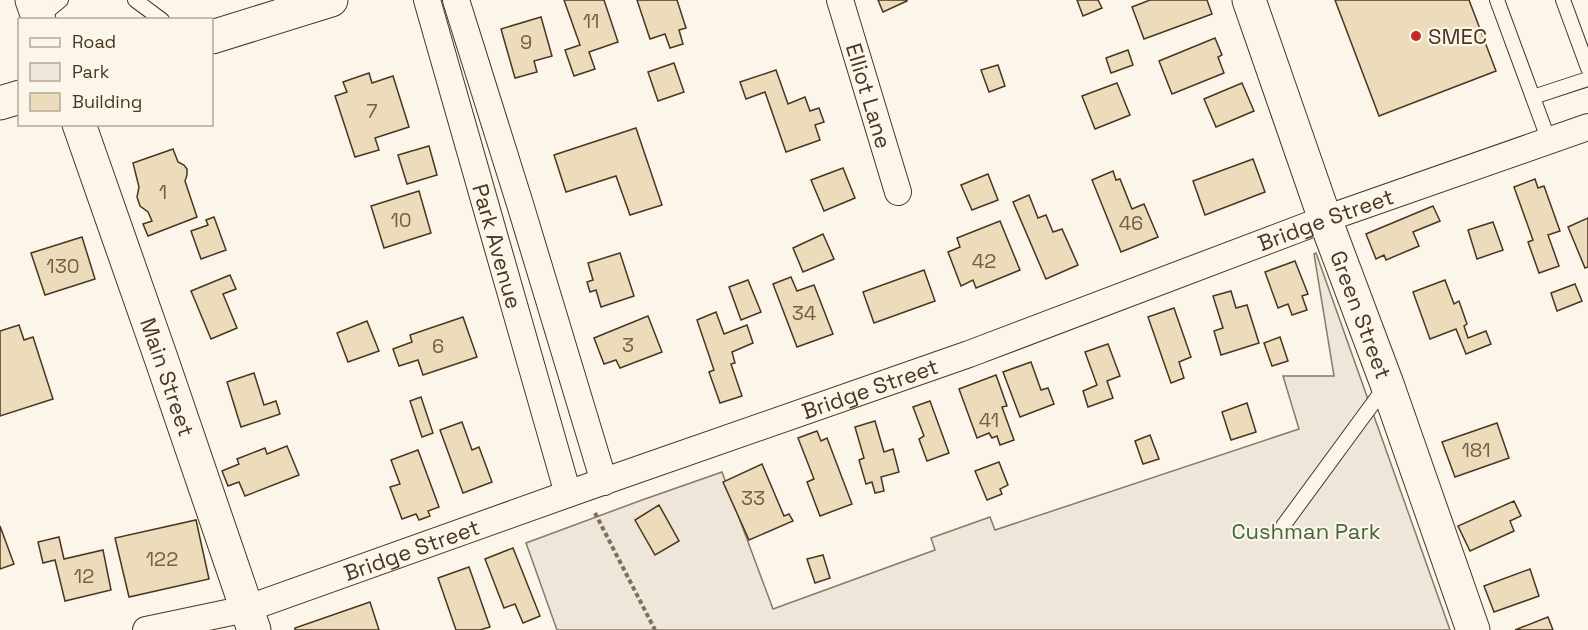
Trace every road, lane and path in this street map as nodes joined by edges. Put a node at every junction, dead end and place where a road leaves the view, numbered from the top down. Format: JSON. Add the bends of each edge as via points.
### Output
{"nodes":[{"id":1,"x":135,"y":0,"type":"edge"},
{"id":2,"x":331,"y":0,"type":"edge"},
{"id":3,"x":427,"y":0,"type":"edge"},
{"id":4,"x":456,"y":0,"type":"edge"},
{"id":5,"x":840,"y":0,"type":"edge"},
{"id":6,"x":1249,"y":0,"type":"edge"},
{"id":7,"x":1497,"y":0,"type":"edge"},
{"id":8,"x":1563,"y":0,"type":"edge"},
{"id":9,"x":159,"y":18,"type":"edge"},
{"id":10,"x":213,"y":37,"type":"edge"},
{"id":11,"x":1588,"y":68,"type":"edge"},
{"id":12,"x":1588,"y":79,"type":"edge"},
{"id":13,"x":18,"y":98,"type":"edge"},
{"id":14,"x":1533,"y":98,"type":"junction"},
{"id":15,"x":0,"y":103,"type":"edge"},
{"id":16,"x":80,"y":126,"type":"edge"},
{"id":17,"x":1588,"y":127,"type":"edge"},
{"id":18,"x":1549,"y":141,"type":"junction"},
{"id":19,"x":898,"y":192,"type":"dead end"},
{"id":20,"x":1326,"y":219,"type":"junction"},
{"id":21,"x":1387,"y":384,"type":"junction"},
{"id":22,"x":584,"y":488,"type":"junction"},
{"id":23,"x":1283,"y":525,"type":"dead end"},
{"id":24,"x":250,"y":620,"type":"edge"},
{"id":25,"x":146,"y":630,"type":"edge"},
{"id":26,"x":655,"y":630,"type":"edge"},
{"id":27,"x":1473,"y":630,"type":"edge"}],
"edges":[{"from":1,"to":9,"type":"lane"},
{"from":2,"to":10,"type":"main road"},
{"from":3,"to":22,"type":"street","name":"Park Avenue"},
{"from":4,"to":22,"type":"street","via":[[520,204]]},
{"from":5,"to":19,"type":"street","name":"Elliot Lane"},
{"from":6,"to":20,"type":"main road","name":"Green Street"},
{"from":7,"to":14,"type":"lane"},
{"from":8,"to":11,"type":"lane"},
{"from":12,"to":14,"type":"lane"},
{"from":13,"to":15,"type":"main road"},
{"from":14,"to":18,"type":"lane"},
{"from":16,"to":24,"type":"main road","name":"Main Street"},
{"from":17,"to":18,"type":"street","name":"Bridge Street"},
{"from":18,"to":20,"type":"street","name":"Bridge Street"},
{"from":20,"to":21,"type":"main road","name":"Green Street"},
{"from":20,"to":22,"type":"street","name":"Bridge Street","via":[[969,354]]},
{"from":21,"to":23,"type":"lane"},
{"from":21,"to":27,"type":"main road","name":"Green Street"},
{"from":22,"to":24,"type":"street","name":"Bridge Street"},
{"from":22,"to":26,"type":"path"},
{"from":24,"to":25,"type":"street","name":"Bridge Street"}]}
